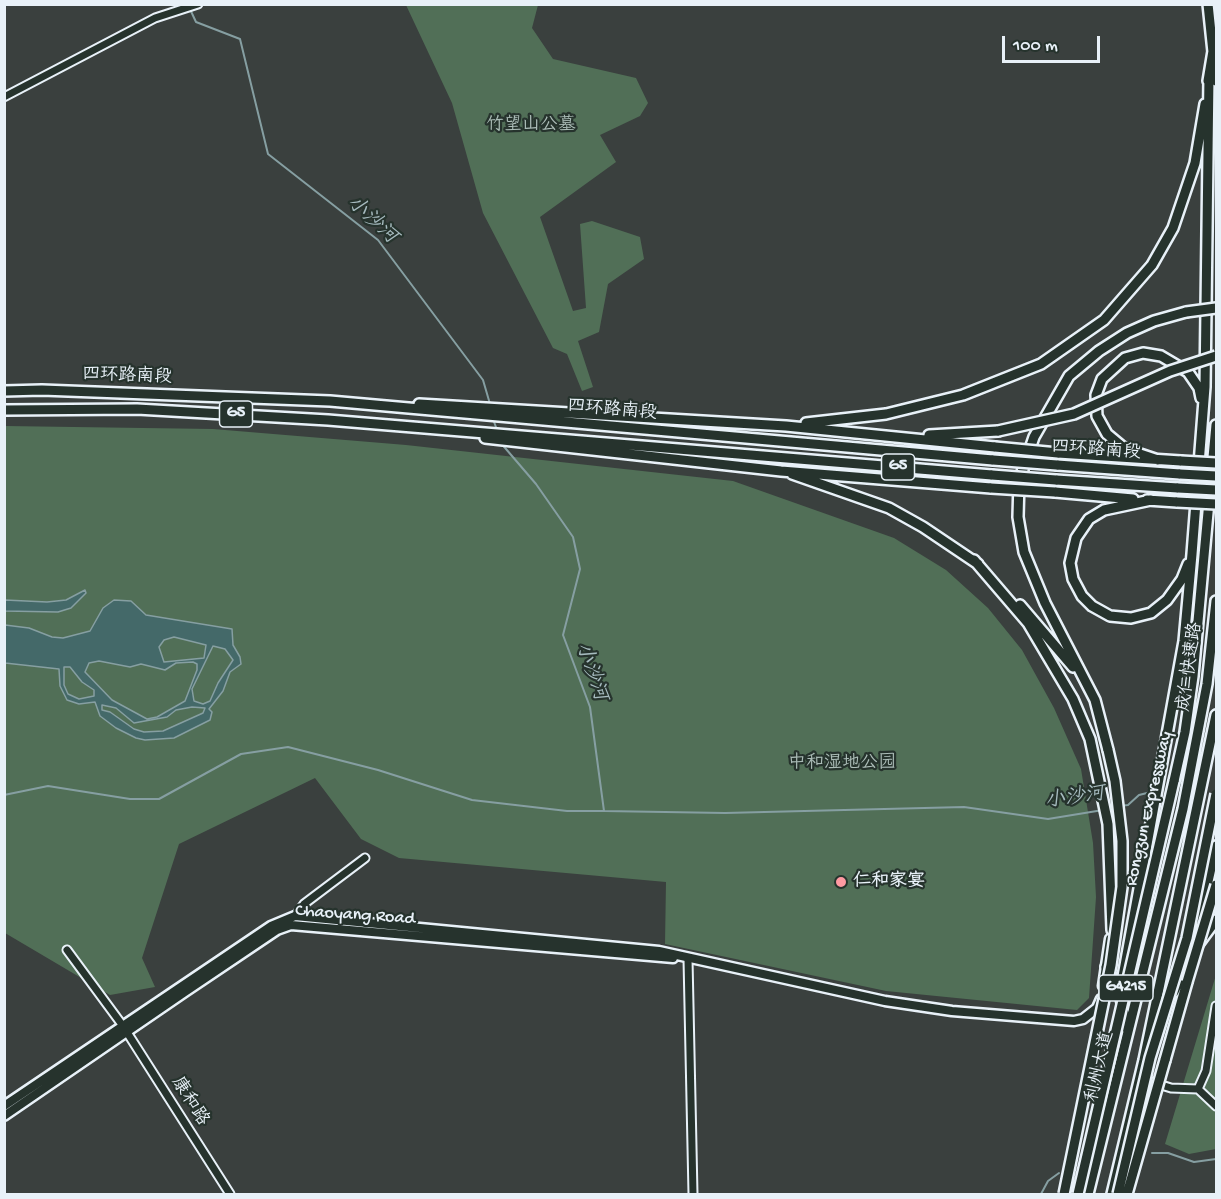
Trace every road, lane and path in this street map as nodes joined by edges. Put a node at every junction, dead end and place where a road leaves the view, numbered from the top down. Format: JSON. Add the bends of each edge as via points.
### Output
{"nodes":[{"id":1,"x":1208,"y":4,"type":"edge"},
{"id":2,"x":196,"y":5,"type":"edge"},
{"id":3,"x":1213,"y":78,"type":"edge"},
{"id":4,"x":4,"y":97,"type":"edge"},
{"id":5,"x":1216,"y":308,"type":"edge"},
{"id":6,"x":1216,"y":356,"type":"edge"},
{"id":7,"x":4,"y":391,"type":"edge"},
{"id":8,"x":330,"y":401,"type":"junction"},
{"id":9,"x":1203,"y":408,"type":"junction"},
{"id":10,"x":4,"y":410,"type":"edge"},
{"id":11,"x":1216,"y":425,"type":"edge"},
{"id":12,"x":806,"y":426,"type":"junction"},
{"id":13,"x":873,"y":434,"type":"junction"},
{"id":14,"x":527,"y":439,"type":"junction"},
{"id":15,"x":1158,"y":460,"type":"junction"},
{"id":16,"x":1216,"y":463,"type":"edge"},
{"id":17,"x":805,"y":474,"type":"junction"},
{"id":18,"x":1216,"y":476,"type":"edge"},
{"id":19,"x":1216,"y":490,"type":"edge"},
{"id":20,"x":1151,"y":500,"type":"junction"},
{"id":21,"x":1216,"y":504,"type":"edge"},
{"id":22,"x":1192,"y":554,"type":"junction"},
{"id":23,"x":974,"y":560,"type":"junction"},
{"id":24,"x":1216,"y":601,"type":"edge"},
{"id":25,"x":1086,"y":683,"type":"junction"},
{"id":26,"x":1216,"y":715,"type":"edge"},
{"id":27,"x":1216,"y":794,"type":"edge"},
{"id":28,"x":1183,"y":809,"type":"joint"},
{"id":29,"x":1216,"y":846,"type":"edge"},
{"id":30,"x":365,"y":858,"type":"dead end"},
{"id":31,"x":1216,"y":885,"type":"edge"},
{"id":32,"x":295,"y":916,"type":"junction"},
{"id":33,"x":1216,"y":920,"type":"edge"},
{"id":34,"x":1112,"y":930,"type":"joint"},
{"id":35,"x":67,"y":950,"type":"dead end"},
{"id":36,"x":1191,"y":952,"type":"junction"},
{"id":37,"x":688,"y":959,"type":"junction"},
{"id":38,"x":1106,"y":967,"type":"junction"},
{"id":39,"x":1120,"y":993,"type":"junction"},
{"id":40,"x":1216,"y":1006,"type":"edge"},
{"id":41,"x":125,"y":1028,"type":"junction"},
{"id":42,"x":1127,"y":1029,"type":"junction"},
{"id":43,"x":1144,"y":1060,"type":"junction"},
{"id":44,"x":1139,"y":1079,"type":"junction"},
{"id":45,"x":1198,"y":1089,"type":"junction"},
{"id":46,"x":4,"y":1106,"type":"edge"},
{"id":47,"x":1216,"y":1106,"type":"edge"},
{"id":48,"x":4,"y":1116,"type":"edge"},
{"id":49,"x":230,"y":1194,"type":"edge"},
{"id":50,"x":693,"y":1194,"type":"edge"},
{"id":51,"x":1064,"y":1194,"type":"edge"},
{"id":52,"x":1078,"y":1194,"type":"edge"},
{"id":53,"x":1088,"y":1194,"type":"edge"},
{"id":54,"x":1112,"y":1194,"type":"edge"},
{"id":55,"x":1118,"y":1194,"type":"edge"},
{"id":56,"x":1127,"y":1194,"type":"edge"}],
"edges":[{"from":1,"to":3,"type":"highway"},
{"from":2,"to":4,"type":"street","via":[[155,18]]},
{"from":3,"to":9,"type":"highway"},
{"from":3,"to":12,"type":"highway","via":[[1195,164],[1173,228],[1152,265],[1104,320],[1041,364],[963,395],[886,414]]},
{"from":5,"to":25,"type":"highway","bridge":true,"via":[[1154,321],[1099,351],[1069,376],[1025,458],[1019,481],[1018,517],[1024,552],[1044,603]]},
{"from":6,"to":13,"type":"highway","bridge":true,"via":[[1170,371],[1074,414],[967,435]]},
{"from":7,"to":8,"type":"highway","name":"四环路南段","number":"G5"},
{"from":8,"to":12,"type":"highway"},
{"from":8,"to":18,"type":"highway","name":"四环路南段","number":"G5","bridge":true,"via":[[785,443]]},
{"from":9,"to":15,"type":"highway","via":[[1199,388],[1188,372],[1161,357],[1143,353],[1125,358],[1102,379],[1096,395],[1096,416],[1107,434],[1125,449]]},
{"from":9,"to":22,"type":"highway"},
{"from":10,"to":14,"type":"highway","name":"四环路南段","number":"G5","via":[[137,409],[328,420]]},
{"from":11,"to":52,"type":"highway","name":"Rongzun Expressway","number":"G4215","bridge":true,"via":[[1185,732]]},
{"from":12,"to":13,"type":"highway"},
{"from":13,"to":15,"type":"highway","bridge":true},
{"from":14,"to":17,"type":"highway"},
{"from":14,"to":19,"type":"highway","name":"四环路南段","number":"G5","bridge":true},
{"from":15,"to":16,"type":"highway","bridge":true},
{"from":17,"to":20,"type":"highway","bridge":true},
{"from":17,"to":23,"type":"highway","via":[[889,508]]},
{"from":20,"to":21,"type":"highway","bridge":true},
{"from":20,"to":22,"type":"highway","via":[[1104,510],[1089,519],[1076,538],[1070,563],[1082,596],[1110,616],[1131,618],[1151,613],[1167,600],[1182,579]]},
{"from":22,"to":39,"type":"highway","via":[[1184,641]]},
{"from":23,"to":25,"type":"highway","via":[[1037,623]]},
{"from":23,"to":34,"type":"highway","via":[[1029,623],[1073,699],[1090,739],[1108,824]]},
{"from":24,"to":28,"type":"highway","name":"成仁快速路","via":[[1207,684]]},
{"from":25,"to":51,"type":"highway","bridge":true,"via":[[1095,700],[1115,781],[1122,841],[1122,887],[1112,965]]},
{"from":26,"to":43,"type":"highway","name":"成仁快速路"},
{"from":27,"to":55,"type":"highway","number":"G4215","bridge":true,"via":[[1187,938],[1150,1058]]},
{"from":28,"to":42,"type":"highway","name":"利州大道"},
{"from":29,"to":36,"type":"highway"},
{"from":30,"to":32,"type":"street","name":"Chaoyang Road","via":[[304,904]]},
{"from":31,"to":56,"type":"highway","bridge":true},
{"from":32,"to":37,"type":"main road","via":[[659,951]]},
{"from":32,"to":41,"type":"main road","name":"Chaoyang Road","via":[[271,926]]},
{"from":33,"to":36,"type":"highway"},
{"from":34,"to":38,"type":"main road"},
{"from":35,"to":41,"type":"street","name":"康和路"},
{"from":36,"to":43,"type":"highway"},
{"from":37,"to":38,"type":"main road","via":[[907,1005],[1074,1021],[1097,1008]]},
{"from":37,"to":41,"type":"main road","name":"Chaoyang Road","via":[[291,925],[277,930]]},
{"from":37,"to":50,"type":"street"},
{"from":38,"to":39,"type":"highway"},
{"from":39,"to":42,"type":"highway"},
{"from":40,"to":45,"type":"street","via":[[1206,1071]]},
{"from":41,"to":46,"type":"main road","name":"Chaoyang Road"},
{"from":41,"to":48,"type":"main road","name":"Chaoyang Road"},
{"from":41,"to":49,"type":"street","name":"康和路"},
{"from":42,"to":53,"type":"highway","name":"利州大道"},
{"from":43,"to":44,"type":"highway"},
{"from":44,"to":45,"type":"street","via":[[1171,1088]]},
{"from":44,"to":54,"type":"highway"},
{"from":45,"to":47,"type":"street"}]}
